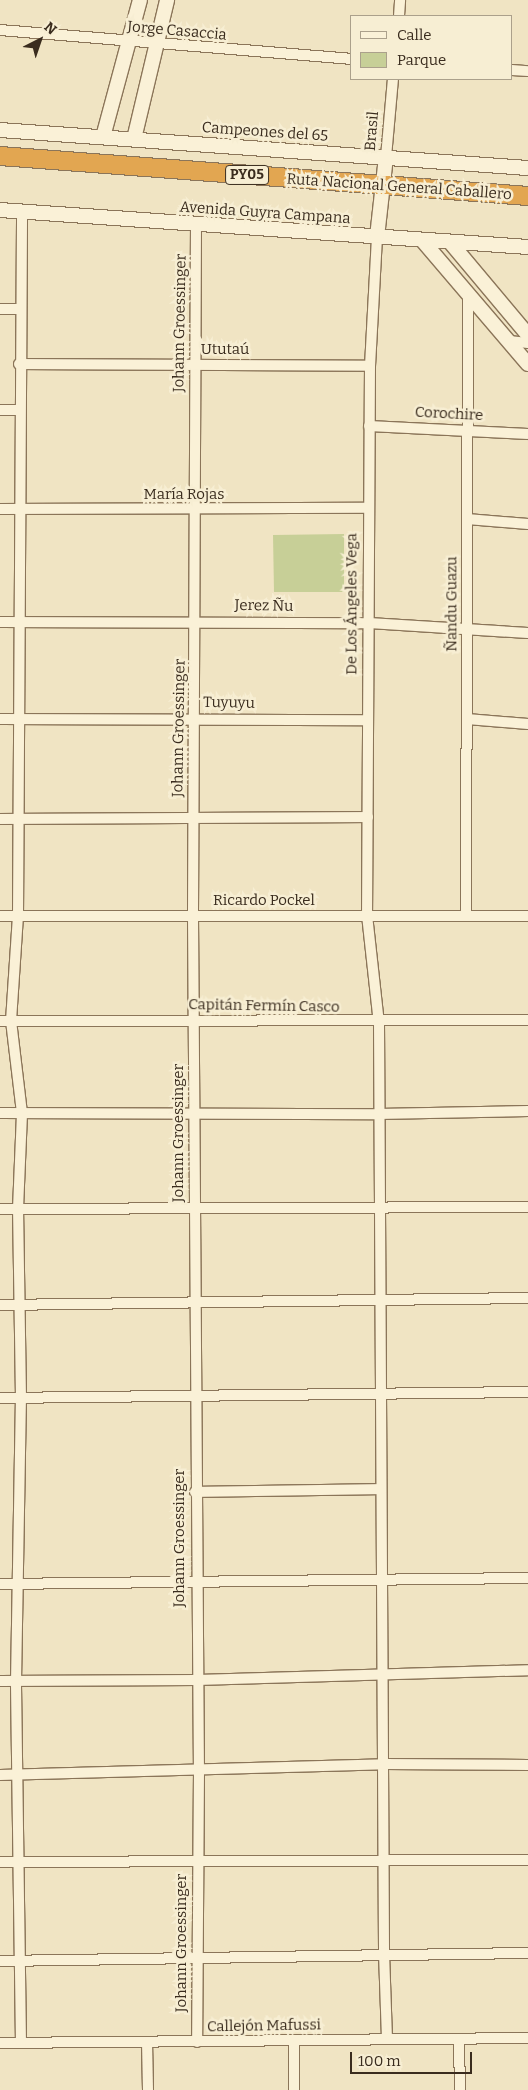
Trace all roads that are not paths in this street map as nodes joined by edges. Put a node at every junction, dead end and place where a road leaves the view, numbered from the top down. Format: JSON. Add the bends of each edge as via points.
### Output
{"nodes":[{"id":1,"x":140,"y":0,"type":"edge"},
{"id":2,"x":167,"y":0,"type":"edge"},
{"id":3,"x":400,"y":0,"type":"edge"},
{"id":4,"x":398,"y":15,"type":"edge"},
{"id":5,"x":0,"y":30,"type":"edge"},
{"id":6,"x":128,"y":41,"type":"junction"},
{"id":7,"x":154,"y":44,"type":"junction"},
{"id":8,"x":350,"y":59,"type":"edge"},
{"id":9,"x":513,"y":70,"type":"edge"},
{"id":10,"x":528,"y":71,"type":"edge"},
{"id":11,"x":393,"y":80,"type":"edge"},
{"id":12,"x":0,"y":130,"type":"edge"},
{"id":13,"x":103,"y":137,"type":"junction"},
{"id":14,"x":134,"y":139,"type":"junction"},
{"id":15,"x":0,"y":156,"type":"edge"},
{"id":16,"x":386,"y":157,"type":"junction"},
{"id":17,"x":528,"y":168,"type":"edge"},
{"id":18,"x":381,"y":186,"type":"junction"},
{"id":19,"x":528,"y":196,"type":"edge"},
{"id":20,"x":0,"y":210,"type":"edge"},
{"id":21,"x":22,"y":212,"type":"junction"},
{"id":22,"x":196,"y":224,"type":"junction"},
{"id":23,"x":376,"y":237,"type":"junction"},
{"id":24,"x":422,"y":240,"type":"junction"},
{"id":25,"x":450,"y":242,"type":"junction"},
{"id":26,"x":528,"y":248,"type":"edge"},
{"id":27,"x":468,"y":294,"type":"junction"},
{"id":28,"x":0,"y":309,"type":"edge"},
{"id":29,"x":20,"y":309,"type":"junction"},
{"id":30,"x":528,"y":335,"type":"edge"},
{"id":31,"x":509,"y":341,"type":"junction"},
{"id":32,"x":528,"y":343,"type":"edge"},
{"id":33,"x":20,"y":364,"type":"junction"},
{"id":34,"x":528,"y":364,"type":"edge"},
{"id":35,"x":194,"y":365,"type":"junction"},
{"id":36,"x":370,"y":366,"type":"junction"},
{"id":37,"x":0,"y":410,"type":"edge"},
{"id":38,"x":19,"y":410,"type":"junction"},
{"id":39,"x":370,"y":426,"type":"junction"},
{"id":40,"x":466,"y":429,"type":"junction"},
{"id":41,"x":528,"y":434,"type":"edge"},
{"id":42,"x":369,"y":508,"type":"junction"},
{"id":43,"x":0,"y":509,"type":"edge"},
{"id":44,"x":18,"y":509,"type":"junction"},
{"id":45,"x":195,"y":510,"type":"junction"},
{"id":46,"x":467,"y":519,"type":"junction"},
{"id":47,"x":528,"y":524,"type":"edge"},
{"id":48,"x":195,"y":620,"type":"junction"},
{"id":49,"x":0,"y":622,"type":"edge"},
{"id":50,"x":18,"y":622,"type":"junction"},
{"id":51,"x":369,"y":623,"type":"junction"},
{"id":52,"x":467,"y":628,"type":"junction"},
{"id":53,"x":528,"y":633,"type":"edge"},
{"id":54,"x":194,"y":718,"type":"junction"},
{"id":55,"x":0,"y":719,"type":"edge"},
{"id":56,"x":17,"y":719,"type":"junction"},
{"id":57,"x":467,"y":719,"type":"junction"},
{"id":58,"x":368,"y":720,"type":"junction"},
{"id":59,"x":528,"y":724,"type":"edge"},
{"id":60,"x":368,"y":817,"type":"junction"},
{"id":61,"x":193,"y":818,"type":"junction"},
{"id":62,"x":0,"y":819,"type":"edge"},
{"id":63,"x":17,"y":819,"type":"junction"},
{"id":64,"x":367,"y":915,"type":"junction"},
{"id":65,"x":0,"y":916,"type":"edge"},
{"id":66,"x":18,"y":916,"type":"junction"},
{"id":67,"x":466,"y":916,"type":"junction"},
{"id":68,"x":528,"y":916,"type":"edge"},
{"id":69,"x":193,"y":917,"type":"junction"},
{"id":70,"x":193,"y":1020,"type":"junction"},
{"id":71,"x":528,"y":1020,"type":"edge"},
{"id":72,"x":11,"y":1021,"type":"junction"},
{"id":73,"x":0,"y":1022,"type":"edge"},
{"id":74,"x":379,"y":1023,"type":"junction"},
{"id":75,"x":528,"y":1111,"type":"edge"},
{"id":76,"x":0,"y":1113,"type":"edge"},
{"id":77,"x":22,"y":1113,"type":"junction"},
{"id":78,"x":194,"y":1113,"type":"junction"},
{"id":79,"x":378,"y":1114,"type":"junction"},
{"id":80,"x":380,"y":1206,"type":"junction"},
{"id":81,"x":194,"y":1207,"type":"junction"},
{"id":82,"x":528,"y":1207,"type":"edge"},
{"id":83,"x":0,"y":1209,"type":"edge"},
{"id":84,"x":18,"y":1209,"type":"junction"},
{"id":85,"x":528,"y":1298,"type":"edge"},
{"id":86,"x":381,"y":1300,"type":"junction"},
{"id":87,"x":194,"y":1303,"type":"junction"},
{"id":88,"x":0,"y":1305,"type":"edge"},
{"id":89,"x":20,"y":1305,"type":"junction"},
{"id":90,"x":528,"y":1392,"type":"edge"},
{"id":91,"x":382,"y":1393,"type":"junction"},
{"id":92,"x":195,"y":1396,"type":"junction"},
{"id":93,"x":0,"y":1398,"type":"edge"},
{"id":94,"x":20,"y":1398,"type":"junction"},
{"id":95,"x":381,"y":1489,"type":"junction"},
{"id":96,"x":195,"y":1492,"type":"junction"},
{"id":97,"x":528,"y":1578,"type":"edge"},
{"id":98,"x":196,"y":1581,"type":"junction"},
{"id":99,"x":383,"y":1581,"type":"junction"},
{"id":100,"x":0,"y":1584,"type":"edge"},
{"id":101,"x":19,"y":1584,"type":"junction"},
{"id":102,"x":528,"y":1670,"type":"edge"},
{"id":103,"x":383,"y":1674,"type":"junction"},
{"id":104,"x":197,"y":1680,"type":"junction"},
{"id":105,"x":0,"y":1681,"type":"edge"},
{"id":106,"x":16,"y":1682,"type":"junction"},
{"id":107,"x":385,"y":1764,"type":"junction"},
{"id":108,"x":528,"y":1765,"type":"edge"},
{"id":109,"x":199,"y":1771,"type":"junction"},
{"id":110,"x":0,"y":1775,"type":"edge"},
{"id":111,"x":17,"y":1776,"type":"junction"},
{"id":112,"x":528,"y":1860,"type":"edge"},
{"id":113,"x":198,"y":1861,"type":"junction"},
{"id":114,"x":385,"y":1861,"type":"junction"},
{"id":115,"x":0,"y":1862,"type":"edge"},
{"id":116,"x":18,"y":1862,"type":"junction"},
{"id":117,"x":384,"y":1953,"type":"junction"},
{"id":118,"x":528,"y":1953,"type":"edge"},
{"id":119,"x":198,"y":1957,"type":"junction"},
{"id":120,"x":19,"y":1960,"type":"junction"},
{"id":121,"x":0,"y":1961,"type":"edge"},
{"id":122,"x":387,"y":2038,"type":"junction"},
{"id":123,"x":528,"y":2038,"type":"edge"},
{"id":124,"x":459,"y":2040,"type":"junction"},
{"id":125,"x":147,"y":2042,"type":"junction"},
{"id":126,"x":197,"y":2042,"type":"junction"},
{"id":127,"x":294,"y":2042,"type":"junction"},
{"id":128,"x":0,"y":2043,"type":"edge"},
{"id":129,"x":21,"y":2043,"type":"junction"},
{"id":130,"x":148,"y":2090,"type":"edge"},
{"id":131,"x":294,"y":2090,"type":"edge"},
{"id":132,"x":460,"y":2090,"type":"edge"}],
"edges":[{"from":1,"to":6,"type":"street"},
{"from":2,"to":7,"type":"street"},
{"from":3,"to":4,"type":"street"},
{"from":5,"to":6,"type":"street","name":"Jorge Casaccia"},
{"from":6,"to":7,"type":"street","name":"Jorge Casaccia"},
{"from":6,"to":13,"type":"street"},
{"from":7,"to":8,"type":"street","name":"Jorge Casaccia"},
{"from":7,"to":14,"type":"street"},
{"from":9,"to":10,"type":"street"},
{"from":11,"to":16,"type":"street","name":"Brasil"},
{"from":12,"to":13,"type":"street","name":"Campeones del 65"},
{"from":13,"to":14,"type":"street","name":"Campeones del 65"},
{"from":14,"to":16,"type":"street","name":"Campeones del 65"},
{"from":15,"to":18,"type":"highway","name":"Ruta Nacional General Caballero","number":"PY05"},
{"from":16,"to":17,"type":"street","name":"Campeones del 65"},
{"from":16,"to":18,"type":"street","name":"Brasil"},
{"from":18,"to":19,"type":"highway","name":"Ruta Nacional General Caballero","number":"PY05"},
{"from":18,"to":23,"type":"street","name":"De Los Ángeles Vega"},
{"from":20,"to":21,"type":"street","name":"Avenida Guyra Campana"},
{"from":21,"to":22,"type":"street","name":"Avenida Guyra Campana"},
{"from":21,"to":29,"type":"street"},
{"from":22,"to":23,"type":"street","name":"Avenida Guyra Campana"},
{"from":22,"to":35,"type":"street","name":"Johann Groessinger"},
{"from":23,"to":24,"type":"street","name":"Avenida Guyra Campana"},
{"from":23,"to":36,"type":"street","name":"De Los Ángeles Vega"},
{"from":24,"to":25,"type":"street","name":"Avenida Guyra Campana"},
{"from":24,"to":27,"type":"street"},
{"from":25,"to":26,"type":"street","name":"Avenida Guyra Campana"},
{"from":25,"to":30,"type":"street"},
{"from":27,"to":31,"type":"street"},
{"from":27,"to":40,"type":"street","name":"Ñandu Guazu"},
{"from":28,"to":29,"type":"street"},
{"from":29,"to":33,"type":"street"},
{"from":31,"to":32,"type":"street"},
{"from":31,"to":34,"type":"street"},
{"from":33,"to":35,"type":"street","name":"Ututaú"},
{"from":33,"to":38,"type":"street"},
{"from":35,"to":36,"type":"street","name":"Ututaú"},
{"from":35,"to":45,"type":"street","name":"Johann Groessinger"},
{"from":36,"to":39,"type":"street","name":"De Los Ángeles Vega"},
{"from":37,"to":38,"type":"street"},
{"from":38,"to":44,"type":"street"},
{"from":39,"to":40,"type":"street","name":"Corochire"},
{"from":39,"to":42,"type":"street","name":"De Los Ángeles Vega"},
{"from":40,"to":41,"type":"street","name":"Corochire"},
{"from":40,"to":46,"type":"street","name":"Ñandu Guazu"},
{"from":42,"to":45,"type":"street","name":"María Rojas"},
{"from":42,"to":51,"type":"street","name":"De Los Ángeles Vega"},
{"from":43,"to":44,"type":"street","name":"María Rojas"},
{"from":44,"to":45,"type":"street","name":"María Rojas"},
{"from":44,"to":50,"type":"street"},
{"from":45,"to":48,"type":"street","name":"Johann Groessinger"},
{"from":46,"to":47,"type":"street"},
{"from":46,"to":52,"type":"street","name":"Ñandu Guazu"},
{"from":48,"to":50,"type":"street","name":"Jerez Ñu"},
{"from":48,"to":51,"type":"street","name":"Jerez Ñu"},
{"from":48,"to":54,"type":"street","name":"Johann Groessinger"},
{"from":49,"to":50,"type":"street","name":"Jerez Ñu"},
{"from":50,"to":56,"type":"street"},
{"from":51,"to":52,"type":"street","name":"Jerez Ñu"},
{"from":51,"to":58,"type":"street","name":"De Los Ángeles Vega"},
{"from":52,"to":53,"type":"street","name":"Jerez Ñu"},
{"from":52,"to":57,"type":"street","name":"Ñandu Guazu"},
{"from":54,"to":56,"type":"street","name":"Tuyuyu"},
{"from":54,"to":58,"type":"street","name":"Tuyuyu"},
{"from":54,"to":61,"type":"street","name":"Johann Groessinger"},
{"from":55,"to":56,"type":"street","name":"Tuyuyu"},
{"from":56,"to":63,"type":"street"},
{"from":57,"to":59,"type":"street"},
{"from":57,"to":67,"type":"street","name":"Ñandu Guazu"},
{"from":58,"to":60,"type":"street","name":"De Los Ángeles Vega"},
{"from":60,"to":61,"type":"street"},
{"from":60,"to":64,"type":"street","name":"De Los Ángeles Vega"},
{"from":61,"to":63,"type":"street"},
{"from":61,"to":69,"type":"street","name":"Johann Groessinger"},
{"from":62,"to":63,"type":"street"},
{"from":63,"to":66,"type":"street"},
{"from":64,"to":67,"type":"street","name":"Ricardo Pockel"},
{"from":64,"to":69,"type":"street","name":"Ricardo Pockel"},
{"from":64,"to":74,"type":"street","name":"De Los Ángeles Vega"},
{"from":65,"to":66,"type":"street","name":"Ricardo Pockel"},
{"from":66,"to":69,"type":"street","name":"Ricardo Pockel"},
{"from":66,"to":72,"type":"street"},
{"from":67,"to":68,"type":"street","name":"Ricardo Pockel"},
{"from":69,"to":70,"type":"street","name":"Johann Groessinger"},
{"from":70,"to":72,"type":"street","name":"Capitán Fermín Casco"},
{"from":70,"to":74,"type":"street","name":"Capitán Fermín Casco"},
{"from":70,"to":78,"type":"street","name":"Johann Groessinger"},
{"from":71,"to":74,"type":"street","name":"Capitán Fermín Casco"},
{"from":72,"to":73,"type":"street","name":"Capitán Fermín Casco"},
{"from":72,"to":77,"type":"street"},
{"from":74,"to":79,"type":"street","name":"De Los Ángeles Vega"},
{"from":75,"to":79,"type":"street"},
{"from":76,"to":77,"type":"street"},
{"from":77,"to":78,"type":"street"},
{"from":77,"to":84,"type":"street"},
{"from":78,"to":79,"type":"street"},
{"from":78,"to":81,"type":"street","name":"Johann Groessinger"},
{"from":79,"to":80,"type":"street","name":"De Los Ángeles Vega"},
{"from":80,"to":81,"type":"street"},
{"from":80,"to":82,"type":"street"},
{"from":80,"to":86,"type":"street","name":"De Los Ángeles Vega"},
{"from":81,"to":84,"type":"street"},
{"from":81,"to":87,"type":"street","name":"Johann Groessinger"},
{"from":83,"to":84,"type":"street"},
{"from":84,"to":89,"type":"street"},
{"from":85,"to":86,"type":"street"},
{"from":86,"to":87,"type":"street"},
{"from":86,"to":91,"type":"street","name":"De Los Ángeles Vega"},
{"from":87,"to":89,"type":"street"},
{"from":87,"to":92,"type":"street","name":"Johann Groessinger"},
{"from":88,"to":89,"type":"street"},
{"from":89,"to":94,"type":"street"},
{"from":90,"to":91,"type":"street"},
{"from":91,"to":92,"type":"street"},
{"from":91,"to":95,"type":"street","name":"De Los Ángeles Vega"},
{"from":92,"to":94,"type":"street"},
{"from":92,"to":96,"type":"street","name":"Johann Groessinger"},
{"from":93,"to":94,"type":"street"},
{"from":94,"to":101,"type":"street"},
{"from":95,"to":96,"type":"street"},
{"from":95,"to":99,"type":"street","name":"De Los Ángeles Vega"},
{"from":96,"to":98,"type":"street","name":"Johann Groessinger"},
{"from":97,"to":99,"type":"street"},
{"from":98,"to":99,"type":"street"},
{"from":98,"to":101,"type":"street"},
{"from":98,"to":104,"type":"street","name":"Johann Groessinger"},
{"from":99,"to":103,"type":"street","name":"De Los Ángeles Vega"},
{"from":100,"to":101,"type":"street"},
{"from":101,"to":106,"type":"street"},
{"from":102,"to":103,"type":"street"},
{"from":103,"to":104,"type":"street"},
{"from":103,"to":107,"type":"street","name":"De Los Ángeles Vega"},
{"from":104,"to":106,"type":"street"},
{"from":104,"to":109,"type":"street","name":"Johann Groessinger"},
{"from":105,"to":106,"type":"street"},
{"from":106,"to":111,"type":"street"},
{"from":107,"to":108,"type":"street"},
{"from":107,"to":109,"type":"street"},
{"from":107,"to":114,"type":"street","name":"De Los Ángeles Vega"},
{"from":109,"to":111,"type":"street"},
{"from":109,"to":113,"type":"street","name":"Johann Groessinger"},
{"from":110,"to":111,"type":"street"},
{"from":111,"to":116,"type":"street"},
{"from":112,"to":114,"type":"street"},
{"from":113,"to":114,"type":"street"},
{"from":113,"to":116,"type":"street"},
{"from":113,"to":119,"type":"street","name":"Johann Groessinger"},
{"from":114,"to":117,"type":"street","name":"De Los Ángeles Vega"},
{"from":115,"to":116,"type":"street"},
{"from":116,"to":120,"type":"street"},
{"from":117,"to":118,"type":"street"},
{"from":117,"to":119,"type":"street"},
{"from":117,"to":122,"type":"street","name":"De Los Ángeles Vega"},
{"from":119,"to":120,"type":"street"},
{"from":119,"to":126,"type":"street","name":"Johann Groessinger"},
{"from":120,"to":121,"type":"street"},
{"from":120,"to":129,"type":"street"},
{"from":122,"to":124,"type":"street","name":"Callejón Mafussi"},
{"from":122,"to":127,"type":"street","name":"Callejón Mafussi"},
{"from":123,"to":124,"type":"street","name":"Callejón Mafussi"},
{"from":124,"to":132,"type":"street"},
{"from":125,"to":126,"type":"street","name":"Callejón Mafussi"},
{"from":125,"to":129,"type":"street","name":"Callejón Mafussi"},
{"from":125,"to":130,"type":"street"},
{"from":126,"to":127,"type":"street","name":"Callejón Mafussi"},
{"from":127,"to":131,"type":"street"},
{"from":128,"to":129,"type":"street","name":"Callejón Mafussi"}]}
